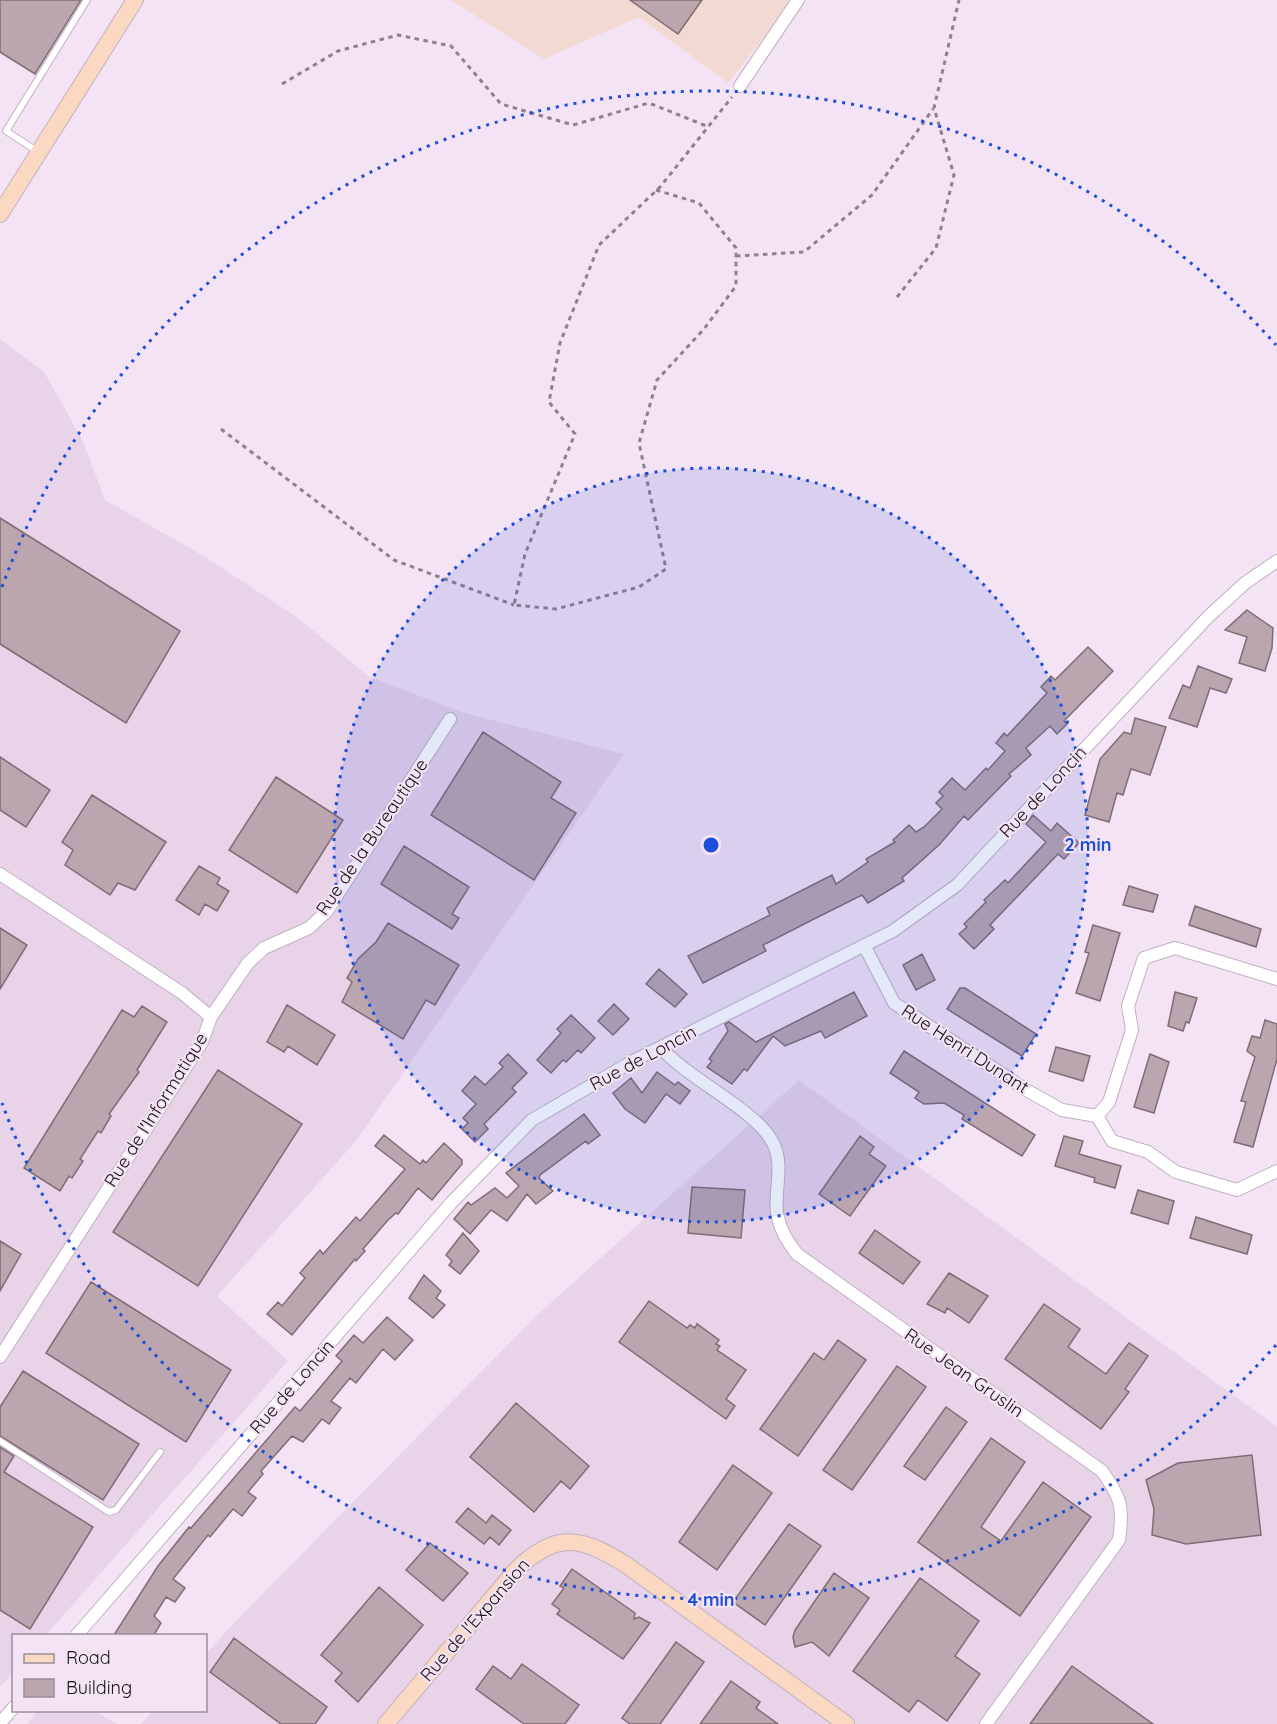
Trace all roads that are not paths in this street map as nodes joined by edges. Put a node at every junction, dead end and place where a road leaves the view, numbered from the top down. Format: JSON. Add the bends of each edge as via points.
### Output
{"nodes":[{"id":1,"x":87,"y":0,"type":"edge"},
{"id":2,"x":135,"y":0,"type":"edge"},
{"id":3,"x":798,"y":0,"type":"edge"},
{"id":4,"x":740,"y":86,"type":"road end"},
{"id":5,"x":3,"y":129,"type":"edge"},
{"id":6,"x":39,"y":152,"type":"junction"},
{"id":7,"x":0,"y":214,"type":"edge"},
{"id":8,"x":1277,"y":561,"type":"edge"},
{"id":9,"x":450,"y":719,"type":"dead end"},
{"id":10,"x":0,"y":874,"type":"edge"},
{"id":11,"x":864,"y":945,"type":"junction"},
{"id":12,"x":1277,"y":979,"type":"edge"},
{"id":13,"x":211,"y":1017,"type":"junction"},
{"id":14,"x":661,"y":1048,"type":"junction"},
{"id":15,"x":1096,"y":1116,"type":"junction"},
{"id":16,"x":1277,"y":1172,"type":"edge"},
{"id":17,"x":0,"y":1357,"type":"edge"},
{"id":18,"x":0,"y":1441,"type":"edge"},
{"id":19,"x":160,"y":1452,"type":"dead end"},
{"id":20,"x":77,"y":1634,"type":"edge"},
{"id":21,"x":12,"y":1709,"type":"edge"},
{"id":22,"x":0,"y":1723,"type":"edge"},
{"id":23,"x":386,"y":1724,"type":"edge"},
{"id":24,"x":846,"y":1724,"type":"edge"},
{"id":25,"x":986,"y":1724,"type":"edge"}],
"edges":[{"from":1,"to":5,"type":"lane"},
{"from":2,"to":6,"type":"street"},
{"from":3,"to":4,"type":"street"},
{"from":5,"to":6,"type":"lane"},
{"from":6,"to":7,"type":"street"},
{"from":8,"to":11,"type":"street","name":"Rue de Loncin","via":[[1245,583],[1208,617],[957,885],[893,931]]},
{"from":9,"to":13,"type":"street","name":"Rue de la Bureautique","via":[[327,911],[309,928],[264,948],[248,963]]},
{"from":10,"to":13,"type":"street","name":"Rue de l'Informatique","via":[[182,993]]},
{"from":11,"to":14,"type":"street","name":"Rue de Loncin"},
{"from":11,"to":15,"type":"street","name":"Rue Henri Dunant","via":[[894,1003],[1053,1105]]},
{"from":12,"to":15,"type":"street","via":[[1175,948],[1144,958],[1128,1006],[1132,1030],[1109,1102]]},
{"from":13,"to":17,"type":"street","name":"Rue de l'Informatique","via":[[202,1042]]},
{"from":14,"to":20,"type":"street","name":"Rue de Loncin","via":[[633,1060],[532,1120],[451,1203]]},
{"from":14,"to":25,"type":"street","name":"Rue Jean Gruslin","via":[[676,1064],[753,1119],[773,1142],[778,1155],[777,1211],[780,1225],[797,1254],[1102,1471],[1119,1494],[1123,1516],[1119,1540]]},
{"from":15,"to":16,"type":"street","via":[[1112,1141],[1148,1152],[1176,1172],[1237,1190]]},
{"from":18,"to":19,"type":"lane","via":[[109,1512],[116,1510]]},
{"from":21,"to":22,"type":"street"},
{"from":23,"to":24,"type":"street","name":"Rue de l'Expansion","via":[[517,1569],[537,1550],[572,1541],[597,1546],[626,1564]]}]}
